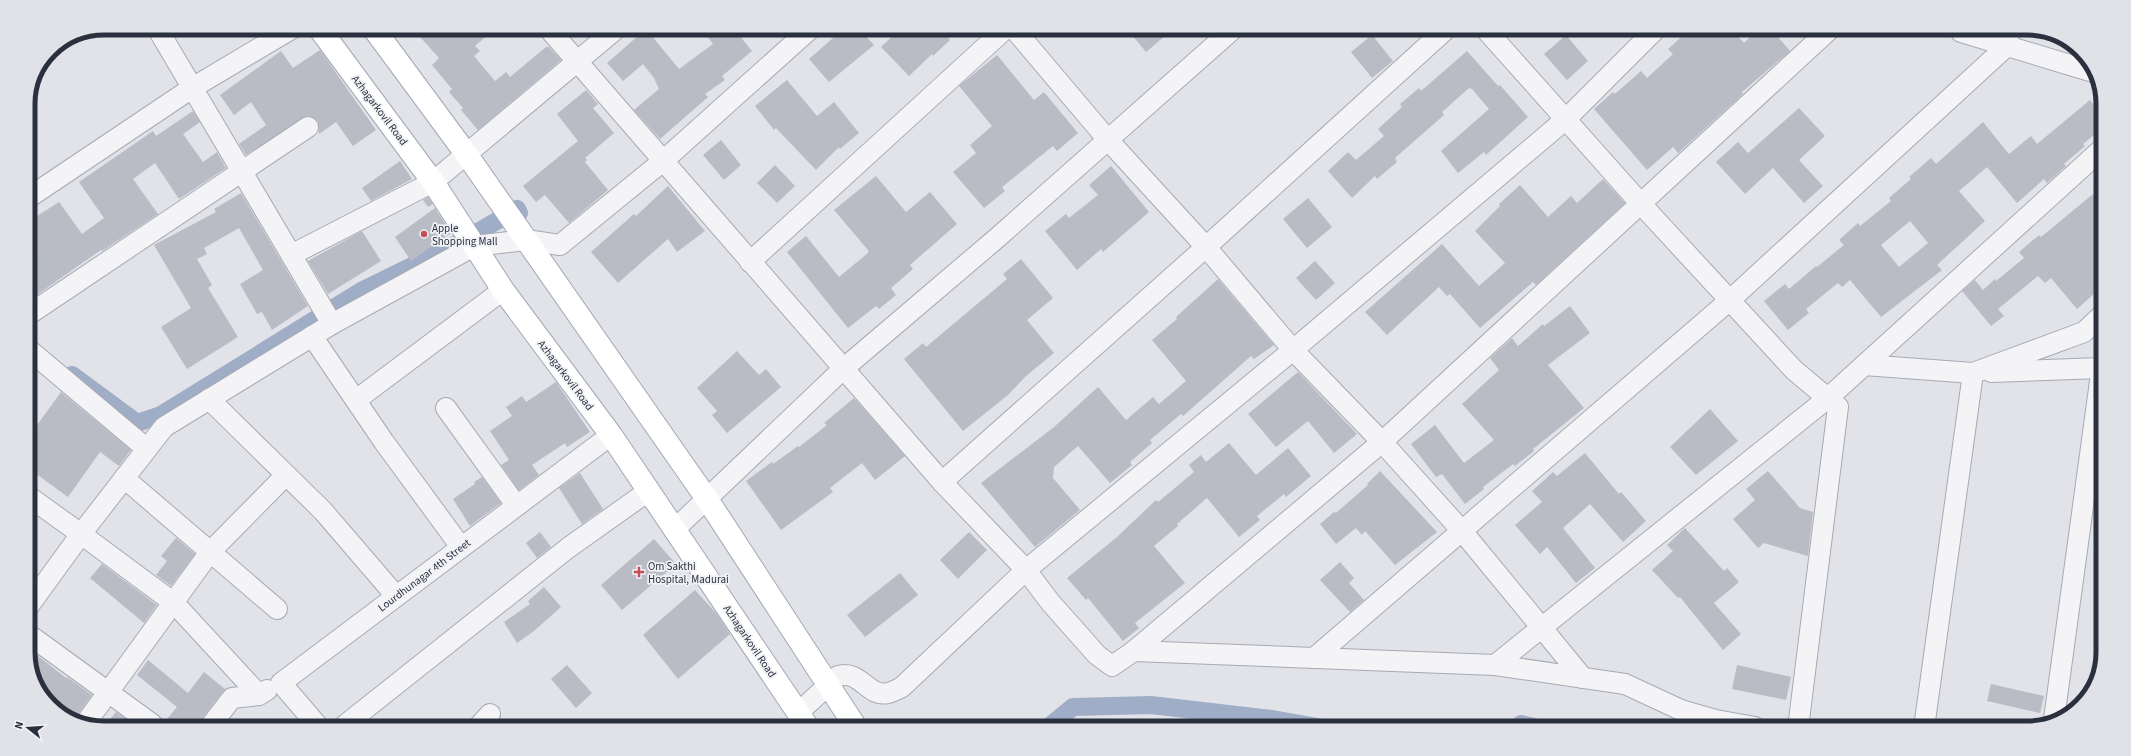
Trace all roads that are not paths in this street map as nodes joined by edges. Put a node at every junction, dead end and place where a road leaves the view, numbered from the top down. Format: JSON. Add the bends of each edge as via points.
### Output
{"nodes":[{"id":1,"x":161,"y":35,"type":"edge"},
{"id":2,"x":281,"y":35,"type":"edge"},
{"id":3,"x":324,"y":35,"type":"edge"},
{"id":4,"x":379,"y":35,"type":"edge"},
{"id":5,"x":554,"y":35,"type":"edge"},
{"id":6,"x":609,"y":35,"type":"edge"},
{"id":7,"x":803,"y":35,"type":"edge"},
{"id":8,"x":999,"y":35,"type":"edge"},
{"id":9,"x":1019,"y":35,"type":"edge"},
{"id":10,"x":1226,"y":35,"type":"edge"},
{"id":11,"x":1440,"y":35,"type":"edge"},
{"id":12,"x":1491,"y":35,"type":"edge"},
{"id":13,"x":1650,"y":35,"type":"edge"},
{"id":14,"x":1825,"y":35,"type":"edge"},
{"id":15,"x":1981,"y":35,"type":"edge"},
{"id":16,"x":2008,"y":39,"type":"edge"},
{"id":17,"x":578,"y":62,"type":"junction"},
{"id":18,"x":2087,"y":70,"type":"edge"},
{"id":19,"x":192,"y":88,"type":"junction"},
{"id":20,"x":1566,"y":119,"type":"junction"},
{"id":21,"x":308,"y":127,"type":"dead end"},
{"id":22,"x":1108,"y":140,"type":"junction"},
{"id":23,"x":467,"y":154,"type":"junction"},
{"id":24,"x":2096,"y":154,"type":"edge"},
{"id":25,"x":663,"y":161,"type":"junction"},
{"id":26,"x":242,"y":172,"type":"junction"},
{"id":27,"x":434,"y":182,"type":"junction"},
{"id":28,"x":35,"y":193,"type":"edge"},
{"id":29,"x":1641,"y":204,"type":"junction"},
{"id":30,"x":470,"y":240,"type":"junction"},
{"id":31,"x":527,"y":240,"type":"junction"},
{"id":32,"x":1206,"y":247,"type":"junction"},
{"id":33,"x":291,"y":255,"type":"junction"},
{"id":34,"x":750,"y":262,"type":"junction"},
{"id":35,"x":503,"y":290,"type":"junction"},
{"id":36,"x":1730,"y":300,"type":"junction"},
{"id":37,"x":35,"y":310,"type":"edge"},
{"id":38,"x":328,"y":317,"type":"junction"},
{"id":39,"x":2096,"y":321,"type":"edge"},
{"id":40,"x":312,"y":336,"type":"junction"},
{"id":41,"x":1293,"y":350,"type":"junction"},
{"id":42,"x":35,"y":355,"type":"edge"},
{"id":43,"x":1864,"y":365,"type":"junction"},
{"id":44,"x":2096,"y":368,"type":"edge"},
{"id":45,"x":843,"y":369,"type":"junction"},
{"id":46,"x":1973,"y":373,"type":"junction"},
{"id":47,"x":1828,"y":398,"type":"junction"},
{"id":48,"x":209,"y":399,"type":"junction"},
{"id":49,"x":356,"y":400,"type":"junction"},
{"id":50,"x":446,"y":408,"type":"dead end"},
{"id":51,"x":2096,"y":411,"type":"edge"},
{"id":52,"x":611,"y":435,"type":"junction"},
{"id":53,"x":1382,"y":442,"type":"junction"},
{"id":54,"x":146,"y":449,"type":"junction"},
{"id":55,"x":286,"y":475,"type":"junction"},
{"id":56,"x":124,"y":478,"type":"junction"},
{"id":57,"x":942,"y":482,"type":"junction"},
{"id":58,"x":647,"y":492,"type":"junction"},
{"id":59,"x":710,"y":496,"type":"junction"},
{"id":60,"x":35,"y":501,"type":"edge"},
{"id":61,"x":516,"y":505,"type":"junction"},
{"id":62,"x":674,"y":530,"type":"junction"},
{"id":63,"x":1462,"y":531,"type":"junction"},
{"id":64,"x":81,"y":534,"type":"junction"},
{"id":65,"x":461,"y":547,"type":"junction"},
{"id":66,"x":210,"y":552,"type":"junction"},
{"id":67,"x":1026,"y":570,"type":"junction"},
{"id":68,"x":396,"y":596,"type":"junction"},
{"id":69,"x":35,"y":597,"type":"edge"},
{"id":70,"x":174,"y":603,"type":"junction"},
{"id":71,"x":277,"y":609,"type":"dead end"},
{"id":72,"x":1542,"y":629,"type":"junction"},
{"id":73,"x":35,"y":639,"type":"edge"},
{"id":74,"x":1134,"y":651,"type":"junction"},
{"id":75,"x":1314,"y":658,"type":"junction"},
{"id":76,"x":1495,"y":665,"type":"junction"},
{"id":77,"x":1583,"y":678,"type":"junction"},
{"id":78,"x":833,"y":680,"type":"junction"},
{"id":79,"x":281,"y":683,"type":"junction"},
{"id":80,"x":109,"y":693,"type":"junction"},
{"id":81,"x":259,"y":695,"type":"junction"},
{"id":82,"x":2055,"y":715,"type":"edge"},
{"id":83,"x":89,"y":719,"type":"edge"},
{"id":84,"x":802,"y":719,"type":"edge"},
{"id":85,"x":148,"y":721,"type":"edge"},
{"id":86,"x":214,"y":721,"type":"edge"},
{"id":87,"x":314,"y":721,"type":"edge"},
{"id":88,"x":351,"y":721,"type":"edge"},
{"id":89,"x":853,"y":721,"type":"edge"},
{"id":90,"x":1722,"y":721,"type":"edge"},
{"id":91,"x":1799,"y":721,"type":"edge"},
{"id":92,"x":1925,"y":721,"type":"edge"}],
"edges":[{"from":1,"to":19,"type":"street"},
{"from":2,"to":19,"type":"street"},
{"from":3,"to":27,"type":"main road","name":"Azhagarkovil Road"},
{"from":4,"to":23,"type":"main road"},
{"from":5,"to":17,"type":"street"},
{"from":6,"to":17,"type":"street"},
{"from":7,"to":25,"type":"street"},
{"from":8,"to":34,"type":"street"},
{"from":9,"to":22,"type":"street"},
{"from":10,"to":22,"type":"street"},
{"from":11,"to":32,"type":"street"},
{"from":12,"to":20,"type":"street"},
{"from":13,"to":20,"type":"street"},
{"from":14,"to":29,"type":"street"},
{"from":15,"to":16,"type":"street"},
{"from":16,"to":18,"type":"street"},
{"from":16,"to":36,"type":"street"},
{"from":17,"to":23,"type":"street"},
{"from":17,"to":25,"type":"street"},
{"from":19,"to":26,"type":"street"},
{"from":19,"to":28,"type":"street"},
{"from":20,"to":29,"type":"street"},
{"from":20,"to":41,"type":"street"},
{"from":21,"to":26,"type":"street"},
{"from":22,"to":32,"type":"street"},
{"from":22,"to":45,"type":"street"},
{"from":23,"to":27,"type":"street"},
{"from":23,"to":31,"type":"main road"},
{"from":24,"to":43,"type":"street"},
{"from":25,"to":31,"type":"street","via":[[560,246]]},
{"from":25,"to":34,"type":"street"},
{"from":26,"to":33,"type":"street"},
{"from":26,"to":37,"type":"street"},
{"from":27,"to":30,"type":"main road","name":"Azhagarkovil Road"},
{"from":27,"to":33,"type":"street"},
{"from":29,"to":36,"type":"street"},
{"from":29,"to":53,"type":"street"},
{"from":30,"to":31,"type":"street"},
{"from":30,"to":35,"type":"main road","name":"Azhagarkovil Road"},
{"from":30,"to":38,"type":"street"},
{"from":31,"to":59,"type":"main road"},
{"from":32,"to":41,"type":"street"},
{"from":32,"to":57,"type":"street"},
{"from":33,"to":38,"type":"street"},
{"from":34,"to":45,"type":"street"},
{"from":35,"to":49,"type":"street"},
{"from":35,"to":52,"type":"main road","name":"Azhagarkovil Road"},
{"from":36,"to":47,"type":"street","via":[[1794,370]]},
{"from":36,"to":63,"type":"street"},
{"from":38,"to":40,"type":"street"},
{"from":39,"to":46,"type":"street","via":[[2084,332]]},
{"from":40,"to":48,"type":"street"},
{"from":40,"to":49,"type":"street"},
{"from":41,"to":53,"type":"street"},
{"from":41,"to":67,"type":"street"},
{"from":42,"to":54,"type":"street"},
{"from":43,"to":46,"type":"street"},
{"from":43,"to":47,"type":"street"},
{"from":44,"to":46,"type":"street"},
{"from":45,"to":57,"type":"street"},
{"from":45,"to":59,"type":"street"},
{"from":46,"to":92,"type":"street"},
{"from":47,"to":72,"type":"street"},
{"from":47,"to":91,"type":"street","via":[[1838,407]]},
{"from":48,"to":54,"type":"street","via":[[164,427]]},
{"from":48,"to":55,"type":"street"},
{"from":49,"to":65,"type":"street"},
{"from":50,"to":61,"type":"street"},
{"from":51,"to":82,"type":"street"},
{"from":52,"to":58,"type":"main road","name":"Azhagarkovil Road"},
{"from":52,"to":61,"type":"street","name":"Lourdhunagar 4th Street"},
{"from":53,"to":63,"type":"street"},
{"from":53,"to":74,"type":"street"},
{"from":54,"to":56,"type":"street"},
{"from":55,"to":66,"type":"street"},
{"from":55,"to":68,"type":"street","via":[[323,511]]},
{"from":56,"to":64,"type":"street"},
{"from":56,"to":66,"type":"street"},
{"from":57,"to":67,"type":"street"},
{"from":58,"to":62,"type":"main road","name":"Azhagarkovil Road"},
{"from":58,"to":88,"type":"street","via":[[568,548]]},
{"from":59,"to":62,"type":"street"},
{"from":59,"to":78,"type":"main road"},
{"from":60,"to":64,"type":"street"},
{"from":61,"to":65,"type":"street","name":"Lourdhunagar 4th Street"},
{"from":62,"to":84,"type":"main road","name":"Azhagarkovil Road"},
{"from":63,"to":72,"type":"street"},
{"from":63,"to":75,"type":"street"},
{"from":64,"to":69,"type":"street"},
{"from":64,"to":70,"type":"street"},
{"from":65,"to":68,"type":"street","name":"Lourdhunagar 4th Street"},
{"from":66,"to":70,"type":"street"},
{"from":66,"to":71,"type":"street"},
{"from":67,"to":74,"type":"street","via":[[1050,602],[1097,655],[1112,666]]},
{"from":67,"to":78,"type":"street","via":[[902,687],[887,694],[873,691],[853,675],[846,674]]},
{"from":68,"to":79,"type":"street","name":"Lourdhunagar 4th Street"},
{"from":70,"to":80,"type":"street"},
{"from":70,"to":81,"type":"street"},
{"from":72,"to":76,"type":"street"},
{"from":72,"to":77,"type":"street"},
{"from":73,"to":80,"type":"street"},
{"from":74,"to":75,"type":"street"},
{"from":75,"to":76,"type":"street"},
{"from":76,"to":77,"type":"street"},
{"from":77,"to":90,"type":"street","via":[[1625,684],[1681,710]]},
{"from":78,"to":84,"type":"street"},
{"from":78,"to":89,"type":"main road"},
{"from":79,"to":81,"type":"street","name":"Lourdhunagar 4th Street"},
{"from":79,"to":87,"type":"street"},
{"from":80,"to":83,"type":"street"},
{"from":80,"to":85,"type":"street"},
{"from":81,"to":86,"type":"street","via":[[232,698]]}]}
